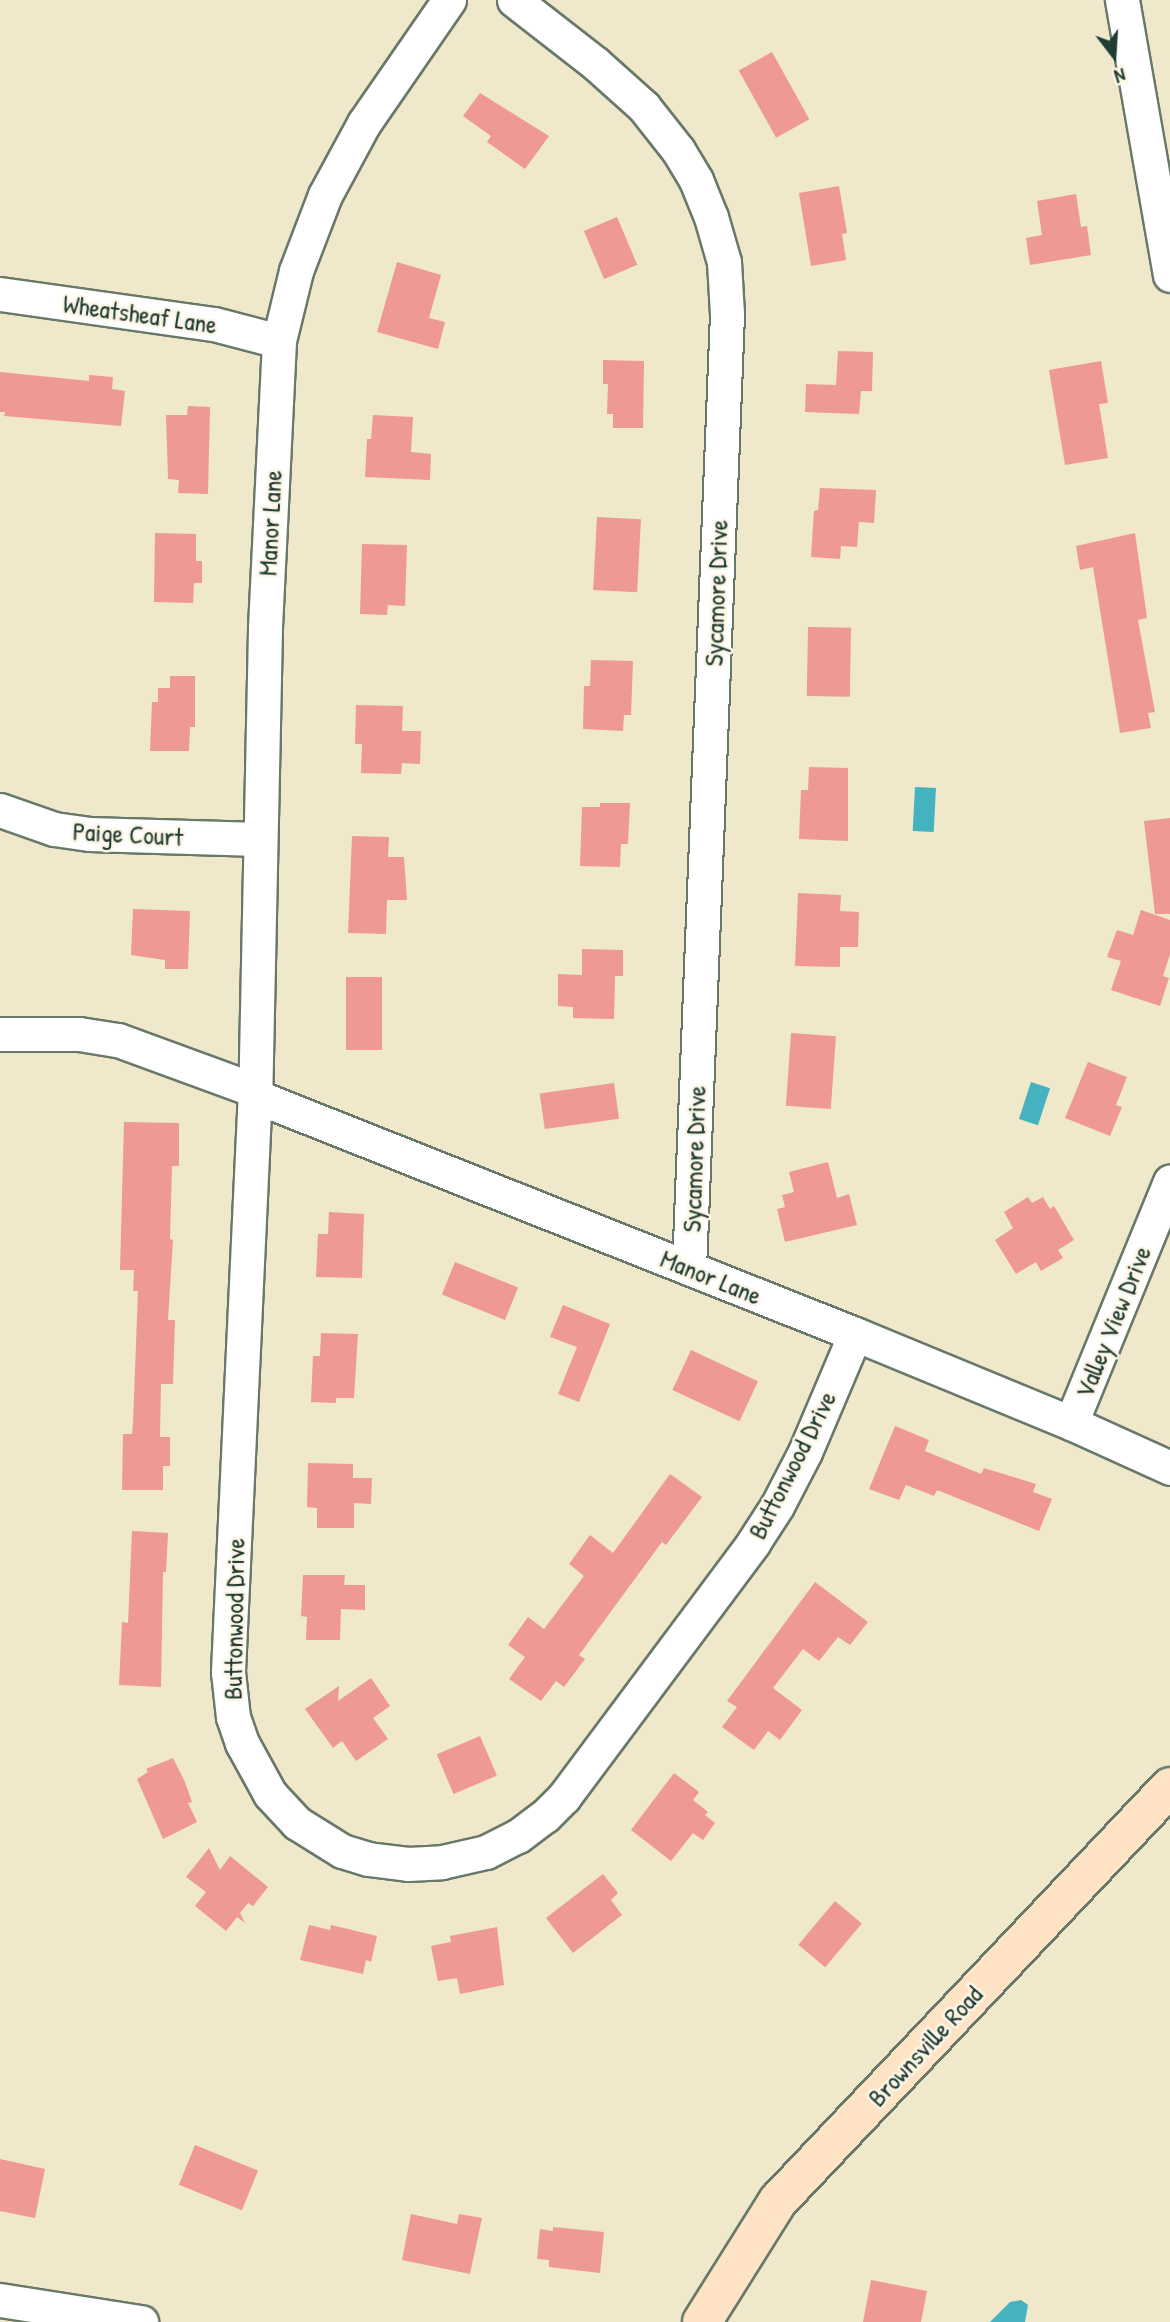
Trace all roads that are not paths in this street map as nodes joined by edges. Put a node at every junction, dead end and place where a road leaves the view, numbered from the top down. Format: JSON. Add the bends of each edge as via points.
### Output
{"nodes":[{"id":1,"x":449,"y":0,"type":"edge"},
{"id":2,"x":514,"y":0,"type":"edge"},
{"id":3,"x":1122,"y":0,"type":"edge"},
{"id":4,"x":1170,"y":275,"type":"edge"},
{"id":5,"x":0,"y":294,"type":"edge"},
{"id":6,"x":279,"y":341,"type":"junction"},
{"id":7,"x":0,"y":810,"type":"edge"},
{"id":8,"x":259,"y":839,"type":"junction"},
{"id":9,"x":0,"y":1034,"type":"edge"},
{"id":10,"x":255,"y":1093,"type":"junction"},
{"id":11,"x":1170,"y":1182,"type":"edge"},
{"id":12,"x":689,"y":1268,"type":"junction"},
{"id":13,"x":855,"y":1334,"type":"junction"},
{"id":14,"x":1071,"y":1423,"type":"junction"},
{"id":15,"x":1170,"y":1468,"type":"edge"},
{"id":16,"x":1170,"y":1787,"type":"edge"},
{"id":17,"x":0,"y":2300,"type":"edge"},
{"id":18,"x":141,"y":2322,"type":"edge"},
{"id":19,"x":702,"y":2322,"type":"edge"}],
"edges":[{"from":1,"to":6,"type":"street","name":"Manor Lane","via":[[364,123],[325,195],[296,271]]},
{"from":2,"to":12,"type":"street","name":"Sycamore Drive","via":[[644,107],[678,150],[706,205],[724,262],[727,314]]},
{"from":3,"to":4,"type":"street"},
{"from":5,"to":6,"type":"street","name":"Wheatsheaf Lane","via":[[214,324]]},
{"from":6,"to":8,"type":"street","name":"Manor Lane"},
{"from":7,"to":8,"type":"street","name":"Paige Court","via":[[54,829],[89,834]]},
{"from":8,"to":10,"type":"street","name":"Manor Lane"},
{"from":9,"to":10,"type":"street","name":"Manor Lane","via":[[79,1034],[118,1040]]},
{"from":10,"to":12,"type":"street","name":"Manor Lane"},
{"from":10,"to":13,"type":"street","name":"Buttonwood Drive","via":[[228,1672],[242,1743],[270,1794],[297,1823],[342,1851],[408,1864],[486,1852],[518,1836],[564,1797],[777,1506]]},
{"from":11,"to":14,"type":"street","name":"Valley View Drive"},
{"from":12,"to":13,"type":"street","name":"Manor Lane"},
{"from":13,"to":14,"type":"street","name":"Manor Lane"},
{"from":14,"to":15,"type":"street","name":"Manor Lane"},
{"from":16,"to":19,"type":"street","name":"Brownsville Road","via":[[778,2201]]},
{"from":17,"to":18,"type":"street"}]}
